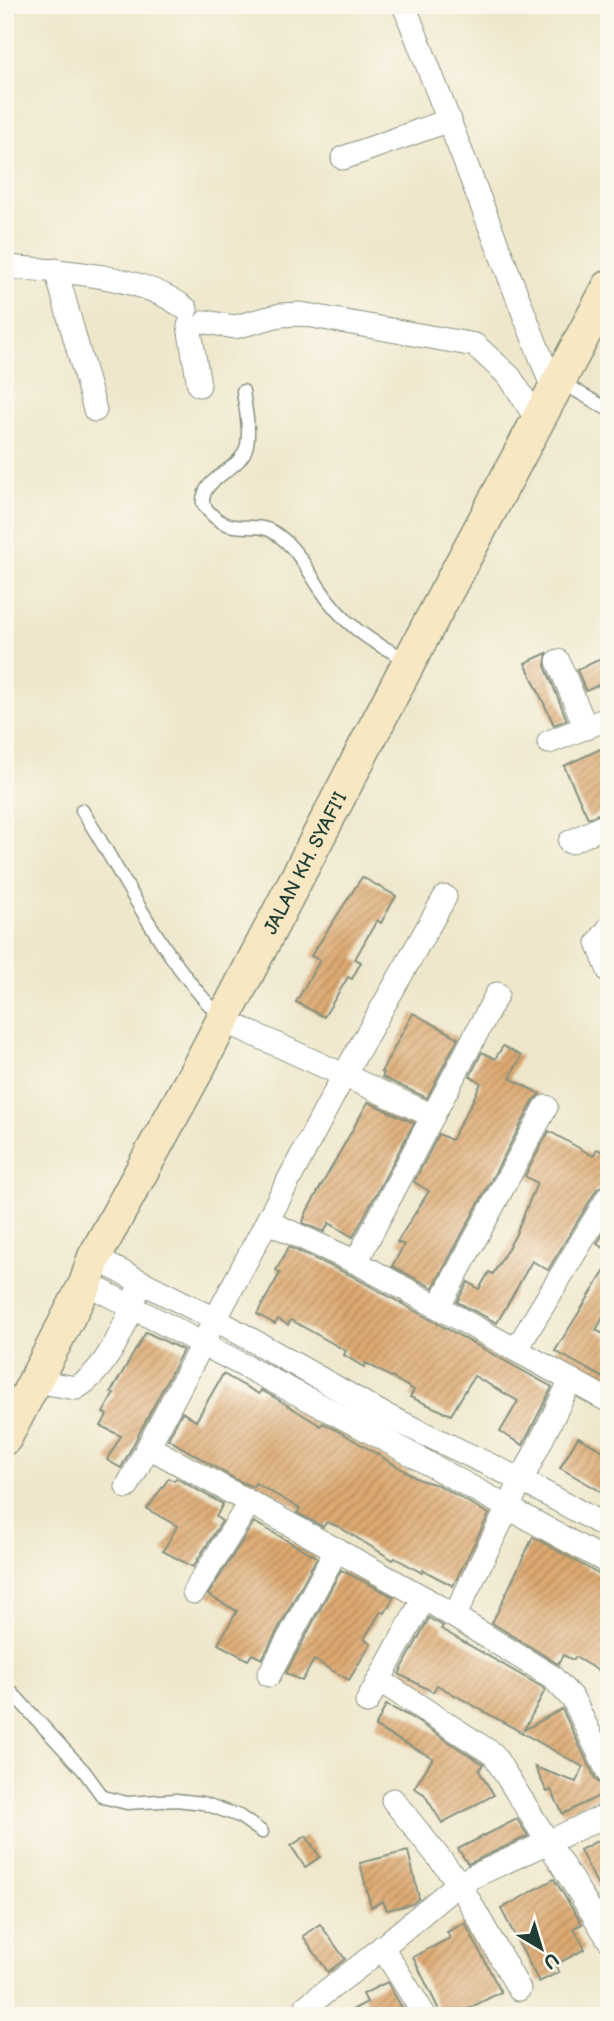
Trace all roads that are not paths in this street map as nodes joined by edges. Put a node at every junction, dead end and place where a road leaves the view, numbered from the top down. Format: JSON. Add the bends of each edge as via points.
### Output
{"nodes":[{"id":1,"x":404,"y":5,"type":"edge"},
{"id":2,"x":450,"y":121,"type":"junction"},
{"id":3,"x":343,"y":158,"type":"dead end"},
{"id":4,"x":5,"y":267,"type":"edge"},
{"id":5,"x":56,"y":270,"type":"junction"},
{"id":6,"x":609,"y":287,"type":"edge"},
{"id":7,"x":194,"y":319,"type":"junction"},
{"id":8,"x":199,"y":385,"type":"dead end"},
{"id":9,"x":557,"y":386,"type":"junction"},
{"id":10,"x":243,"y":391,"type":"dead end"},
{"id":11,"x":95,"y":410,"type":"dead end"},
{"id":12,"x":609,"y":410,"type":"edge"},
{"id":13,"x":538,"y":421,"type":"junction"},
{"id":14,"x":410,"y":660,"type":"junction"},
{"id":15,"x":558,"y":661,"type":"dead end"},
{"id":16,"x":609,"y":718,"type":"edge"},
{"id":17,"x":586,"y":729,"type":"junction"},
{"id":18,"x":549,"y":742,"type":"dead end"},
{"id":19,"x":82,"y":810,"type":"dead end"},
{"id":20,"x":609,"y":824,"type":"edge"},
{"id":21,"x":570,"y":842,"type":"dead end"},
{"id":22,"x":445,"y":897,"type":"dead end"},
{"id":23,"x":609,"y":928,"type":"edge"},
{"id":24,"x":609,"y":971,"type":"edge"},
{"id":25,"x":497,"y":994,"type":"dead end"},
{"id":26,"x":223,"y":1020,"type":"junction"},
{"id":27,"x":343,"y":1077,"type":"junction"},
{"id":28,"x":546,"y":1107,"type":"dead end"},
{"id":29,"x":433,"y":1116,"type":"junction"},
{"id":30,"x":609,"y":1196,"type":"edge"},
{"id":31,"x":268,"y":1222,"type":"junction"},
{"id":32,"x":356,"y":1262,"type":"junction"},
{"id":33,"x":90,"y":1271,"type":"junction"},
{"id":34,"x":140,"y":1283,"type":"junction"},
{"id":35,"x":439,"y":1306,"type":"junction"},
{"id":36,"x":132,"y":1307,"type":"junction"},
{"id":37,"x":213,"y":1318,"type":"junction"},
{"id":38,"x":204,"y":1346,"type":"junction"},
{"id":39,"x":516,"y":1350,"type":"junction"},
{"id":40,"x":571,"y":1380,"type":"junction"},
{"id":41,"x":35,"y":1381,"type":"junction"},
{"id":42,"x":607,"y":1396,"type":"edge"},
{"id":43,"x":375,"y":1422,"type":"junction"},
{"id":44,"x":5,"y":1438,"type":"edge"},
{"id":45,"x":149,"y":1447,"type":"junction"},
{"id":46,"x":519,"y":1479,"type":"junction"},
{"id":47,"x":127,"y":1487,"type":"dead end"},
{"id":48,"x":250,"y":1502,"type":"junction"},
{"id":49,"x":508,"y":1507,"type":"junction"},
{"id":50,"x":609,"y":1528,"type":"edge"},
{"id":51,"x":337,"y":1549,"type":"junction"},
{"id":52,"x":609,"y":1563,"type":"edge"},
{"id":53,"x":194,"y":1592,"type":"dead end"},
{"id":54,"x":424,"y":1598,"type":"junction"},
{"id":55,"x":455,"y":1615,"type":"junction"},
{"id":56,"x":269,"y":1675,"type":"dead end"},
{"id":57,"x":379,"y":1680,"type":"junction"},
{"id":58,"x":5,"y":1685,"type":"edge"},
{"id":59,"x":367,"y":1702,"type":"dead end"},
{"id":60,"x":609,"y":1774,"type":"edge"},
{"id":61,"x":393,"y":1800,"type":"dead end"},
{"id":62,"x":609,"y":1814,"type":"edge"},
{"id":63,"x":262,"y":1832,"type":"dead end"},
{"id":64,"x":548,"y":1842,"type":"junction"},
{"id":65,"x":459,"y":1883,"type":"junction"},
{"id":66,"x":609,"y":1940,"type":"edge"},
{"id":67,"x":382,"y":1947,"type":"junction"},
{"id":68,"x":519,"y":1989,"type":"dead end"},
{"id":69,"x":307,"y":2006,"type":"dead end"},
{"id":70,"x":425,"y":2016,"type":"edge"}],
"edges":[{"from":1,"to":2,"type":"street"},
{"from":2,"to":3,"type":"street"},
{"from":2,"to":9,"type":"street"},
{"from":4,"to":5,"type":"street"},
{"from":5,"to":7,"type":"street","via":[[152,289]]},
{"from":5,"to":11,"type":"street"},
{"from":6,"to":9,"type":"main road","name":"JALAN KH. SYAFI'I"},
{"from":7,"to":8,"type":"street"},
{"from":7,"to":13,"type":"street","via":[[234,328],[279,315],[301,314],[475,345],[510,377]]},
{"from":9,"to":12,"type":"lane"},
{"from":9,"to":13,"type":"main road","name":"JALAN KH. SYAFI'I"},
{"from":10,"to":14,"type":"lane","via":[[245,453],[207,487],[203,504],[224,523],[276,534],[297,552],[355,630],[378,647]]},
{"from":13,"to":14,"type":"main road","name":"JALAN KH. SYAFI'I"},
{"from":14,"to":26,"type":"main road","name":"JALAN KH. SYAFI'I"},
{"from":15,"to":17,"type":"street"},
{"from":16,"to":17,"type":"street"},
{"from":17,"to":18,"type":"street"},
{"from":19,"to":26,"type":"lane","via":[[172,955]]},
{"from":20,"to":21,"type":"street"},
{"from":22,"to":27,"type":"street"},
{"from":23,"to":24,"type":"street","via":[[598,943]]},
{"from":25,"to":29,"type":"street"},
{"from":26,"to":27,"type":"street"},
{"from":26,"to":33,"type":"main road","name":"JALAN KH. SYAFI'I"},
{"from":27,"to":29,"type":"street"},
{"from":27,"to":31,"type":"street"},
{"from":28,"to":35,"type":"street"},
{"from":29,"to":32,"type":"street"},
{"from":30,"to":39,"type":"street"},
{"from":31,"to":32,"type":"street"},
{"from":31,"to":37,"type":"street"},
{"from":32,"to":35,"type":"street"},
{"from":33,"to":34,"type":"street"},
{"from":33,"to":36,"type":"street"},
{"from":33,"to":41,"type":"main road","name":"JALAN KH. SYAFI'I"},
{"from":34,"to":36,"type":"street"},
{"from":34,"to":37,"type":"street"},
{"from":35,"to":39,"type":"street"},
{"from":36,"to":38,"type":"street"},
{"from":36,"to":41,"type":"street","via":[[85,1383],[76,1388]]},
{"from":37,"to":38,"type":"street"},
{"from":37,"to":43,"type":"street"},
{"from":38,"to":43,"type":"street"},
{"from":38,"to":45,"type":"street"},
{"from":39,"to":40,"type":"street"},
{"from":40,"to":42,"type":"street"},
{"from":40,"to":46,"type":"street"},
{"from":41,"to":44,"type":"main road","name":"JALAN KH. SYAFI'I"},
{"from":43,"to":46,"type":"street"},
{"from":43,"to":49,"type":"street"},
{"from":45,"to":47,"type":"street"},
{"from":45,"to":48,"type":"street"},
{"from":46,"to":49,"type":"street"},
{"from":46,"to":50,"type":"street"},
{"from":48,"to":51,"type":"street"},
{"from":48,"to":53,"type":"street"},
{"from":49,"to":52,"type":"street"},
{"from":49,"to":55,"type":"street"},
{"from":51,"to":54,"type":"street"},
{"from":51,"to":56,"type":"street"},
{"from":54,"to":55,"type":"street"},
{"from":54,"to":57,"type":"street"},
{"from":55,"to":60,"type":"street","via":[[562,1685]]},
{"from":57,"to":59,"type":"street"},
{"from":57,"to":64,"type":"street","via":[[493,1754]]},
{"from":58,"to":63,"type":"lane","via":[[103,1797],[127,1804],[204,1803],[239,1816]]},
{"from":61,"to":65,"type":"street"},
{"from":62,"to":64,"type":"street"},
{"from":64,"to":65,"type":"street"},
{"from":64,"to":66,"type":"street"},
{"from":65,"to":67,"type":"street"},
{"from":65,"to":68,"type":"street"},
{"from":67,"to":69,"type":"street"},
{"from":67,"to":70,"type":"street"}]}
